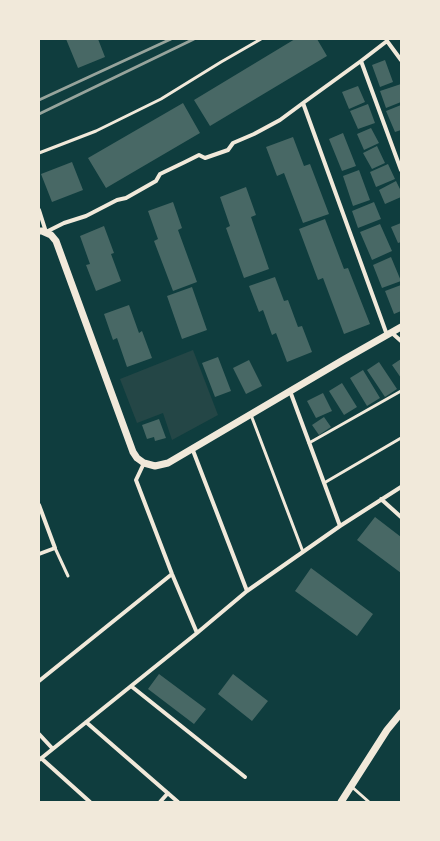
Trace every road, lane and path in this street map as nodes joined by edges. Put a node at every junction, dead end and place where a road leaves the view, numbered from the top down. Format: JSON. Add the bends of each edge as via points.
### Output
{"nodes":[{"id":1,"x":261,"y":39,"type":"edge"},
{"id":2,"x":386,"y":40,"type":"edge"},
{"id":3,"x":401,"y":60,"type":"edge"},
{"id":4,"x":361,"y":61,"type":"junction"},
{"id":5,"x":303,"y":103,"type":"junction"},
{"id":6,"x":39,"y":153,"type":"edge"},
{"id":7,"x":401,"y":170,"type":"edge"},
{"id":8,"x":39,"y":210,"type":"edge"},
{"id":9,"x":42,"y":231,"type":"edge"},
{"id":10,"x":401,"y":327,"type":"edge"},
{"id":11,"x":389,"y":334,"type":"junction"},
{"id":12,"x":401,"y":341,"type":"edge"},
{"id":13,"x":290,"y":391,"type":"junction"},
{"id":14,"x":401,"y":391,"type":"edge"},
{"id":15,"x":251,"y":414,"type":"junction"},
{"id":16,"x":401,"y":438,"type":"edge"},
{"id":17,"x":309,"y":443,"type":"junction"},
{"id":18,"x":192,"y":448,"type":"junction"},
{"id":19,"x":144,"y":463,"type":"junction"},
{"id":20,"x":324,"y":483,"type":"junction"},
{"id":21,"x":401,"y":487,"type":"edge"},
{"id":22,"x":381,"y":499,"type":"junction"},
{"id":23,"x":39,"y":505,"type":"edge"},
{"id":24,"x":401,"y":518,"type":"edge"},
{"id":25,"x":340,"y":526,"type":"junction"},
{"id":26,"x":55,"y":548,"type":"junction"},
{"id":27,"x":303,"y":552,"type":"junction"},
{"id":28,"x":39,"y":554,"type":"edge"},
{"id":29,"x":172,"y":574,"type":"junction"},
{"id":30,"x":68,"y":576,"type":"dead end"},
{"id":31,"x":247,"y":591,"type":"junction"},
{"id":32,"x":196,"y":634,"type":"junction"},
{"id":33,"x":39,"y":681,"type":"edge"},
{"id":34,"x":131,"y":686,"type":"junction"},
{"id":35,"x":401,"y":713,"type":"edge"},
{"id":36,"x":86,"y":722,"type":"junction"},
{"id":37,"x":39,"y":734,"type":"edge"},
{"id":38,"x":52,"y":748,"type":"junction"},
{"id":39,"x":40,"y":759,"type":"edge"},
{"id":40,"x":245,"y":777,"type":"dead end"},
{"id":41,"x":351,"y":785,"type":"junction"},
{"id":42,"x":168,"y":793,"type":"junction"},
{"id":43,"x":90,"y":802,"type":"edge"},
{"id":44,"x":160,"y":802,"type":"edge"},
{"id":45,"x":178,"y":802,"type":"edge"},
{"id":46,"x":341,"y":802,"type":"edge"},
{"id":47,"x":369,"y":802,"type":"edge"}],
"edges":[{"from":1,"to":6,"type":"lane","via":[[161,99],[96,131]]},
{"from":2,"to":3,"type":"street"},
{"from":2,"to":4,"type":"street"},
{"from":4,"to":5,"type":"street"},
{"from":4,"to":7,"type":"street"},
{"from":5,"to":9,"type":"street","via":[[280,120],[233,144],[228,150],[185,162],[160,174],[156,181],[126,198],[86,216]]},
{"from":5,"to":11,"type":"street"},
{"from":8,"to":9,"type":"street"},
{"from":9,"to":19,"type":"street","via":[[56,241],[133,452]]},
{"from":10,"to":11,"type":"street"},
{"from":11,"to":12,"type":"street"},
{"from":11,"to":13,"type":"street"},
{"from":13,"to":15,"type":"street"},
{"from":13,"to":17,"type":"street"},
{"from":14,"to":17,"type":"lane"},
{"from":15,"to":18,"type":"street"},
{"from":15,"to":27,"type":"lane"},
{"from":16,"to":20,"type":"lane"},
{"from":17,"to":20,"type":"street"},
{"from":18,"to":19,"type":"street","via":[[168,463],[155,466]]},
{"from":18,"to":31,"type":"street"},
{"from":19,"to":29,"type":"street","via":[[136,480]]},
{"from":20,"to":25,"type":"street"},
{"from":21,"to":22,"type":"street"},
{"from":22,"to":24,"type":"street"},
{"from":22,"to":25,"type":"street"},
{"from":23,"to":26,"type":"street"},
{"from":25,"to":27,"type":"street"},
{"from":26,"to":28,"type":"street"},
{"from":26,"to":30,"type":"lane"},
{"from":27,"to":31,"type":"street"},
{"from":29,"to":32,"type":"street"},
{"from":29,"to":33,"type":"street"},
{"from":31,"to":32,"type":"street"},
{"from":32,"to":34,"type":"street"},
{"from":34,"to":36,"type":"street"},
{"from":34,"to":40,"type":"street"},
{"from":35,"to":41,"type":"street"},
{"from":36,"to":38,"type":"street"},
{"from":36,"to":42,"type":"street"},
{"from":37,"to":38,"type":"street"},
{"from":38,"to":39,"type":"street"},
{"from":39,"to":43,"type":"street"},
{"from":41,"to":46,"type":"street"},
{"from":41,"to":47,"type":"lane"},
{"from":42,"to":44,"type":"street"},
{"from":42,"to":45,"type":"street"}]}
